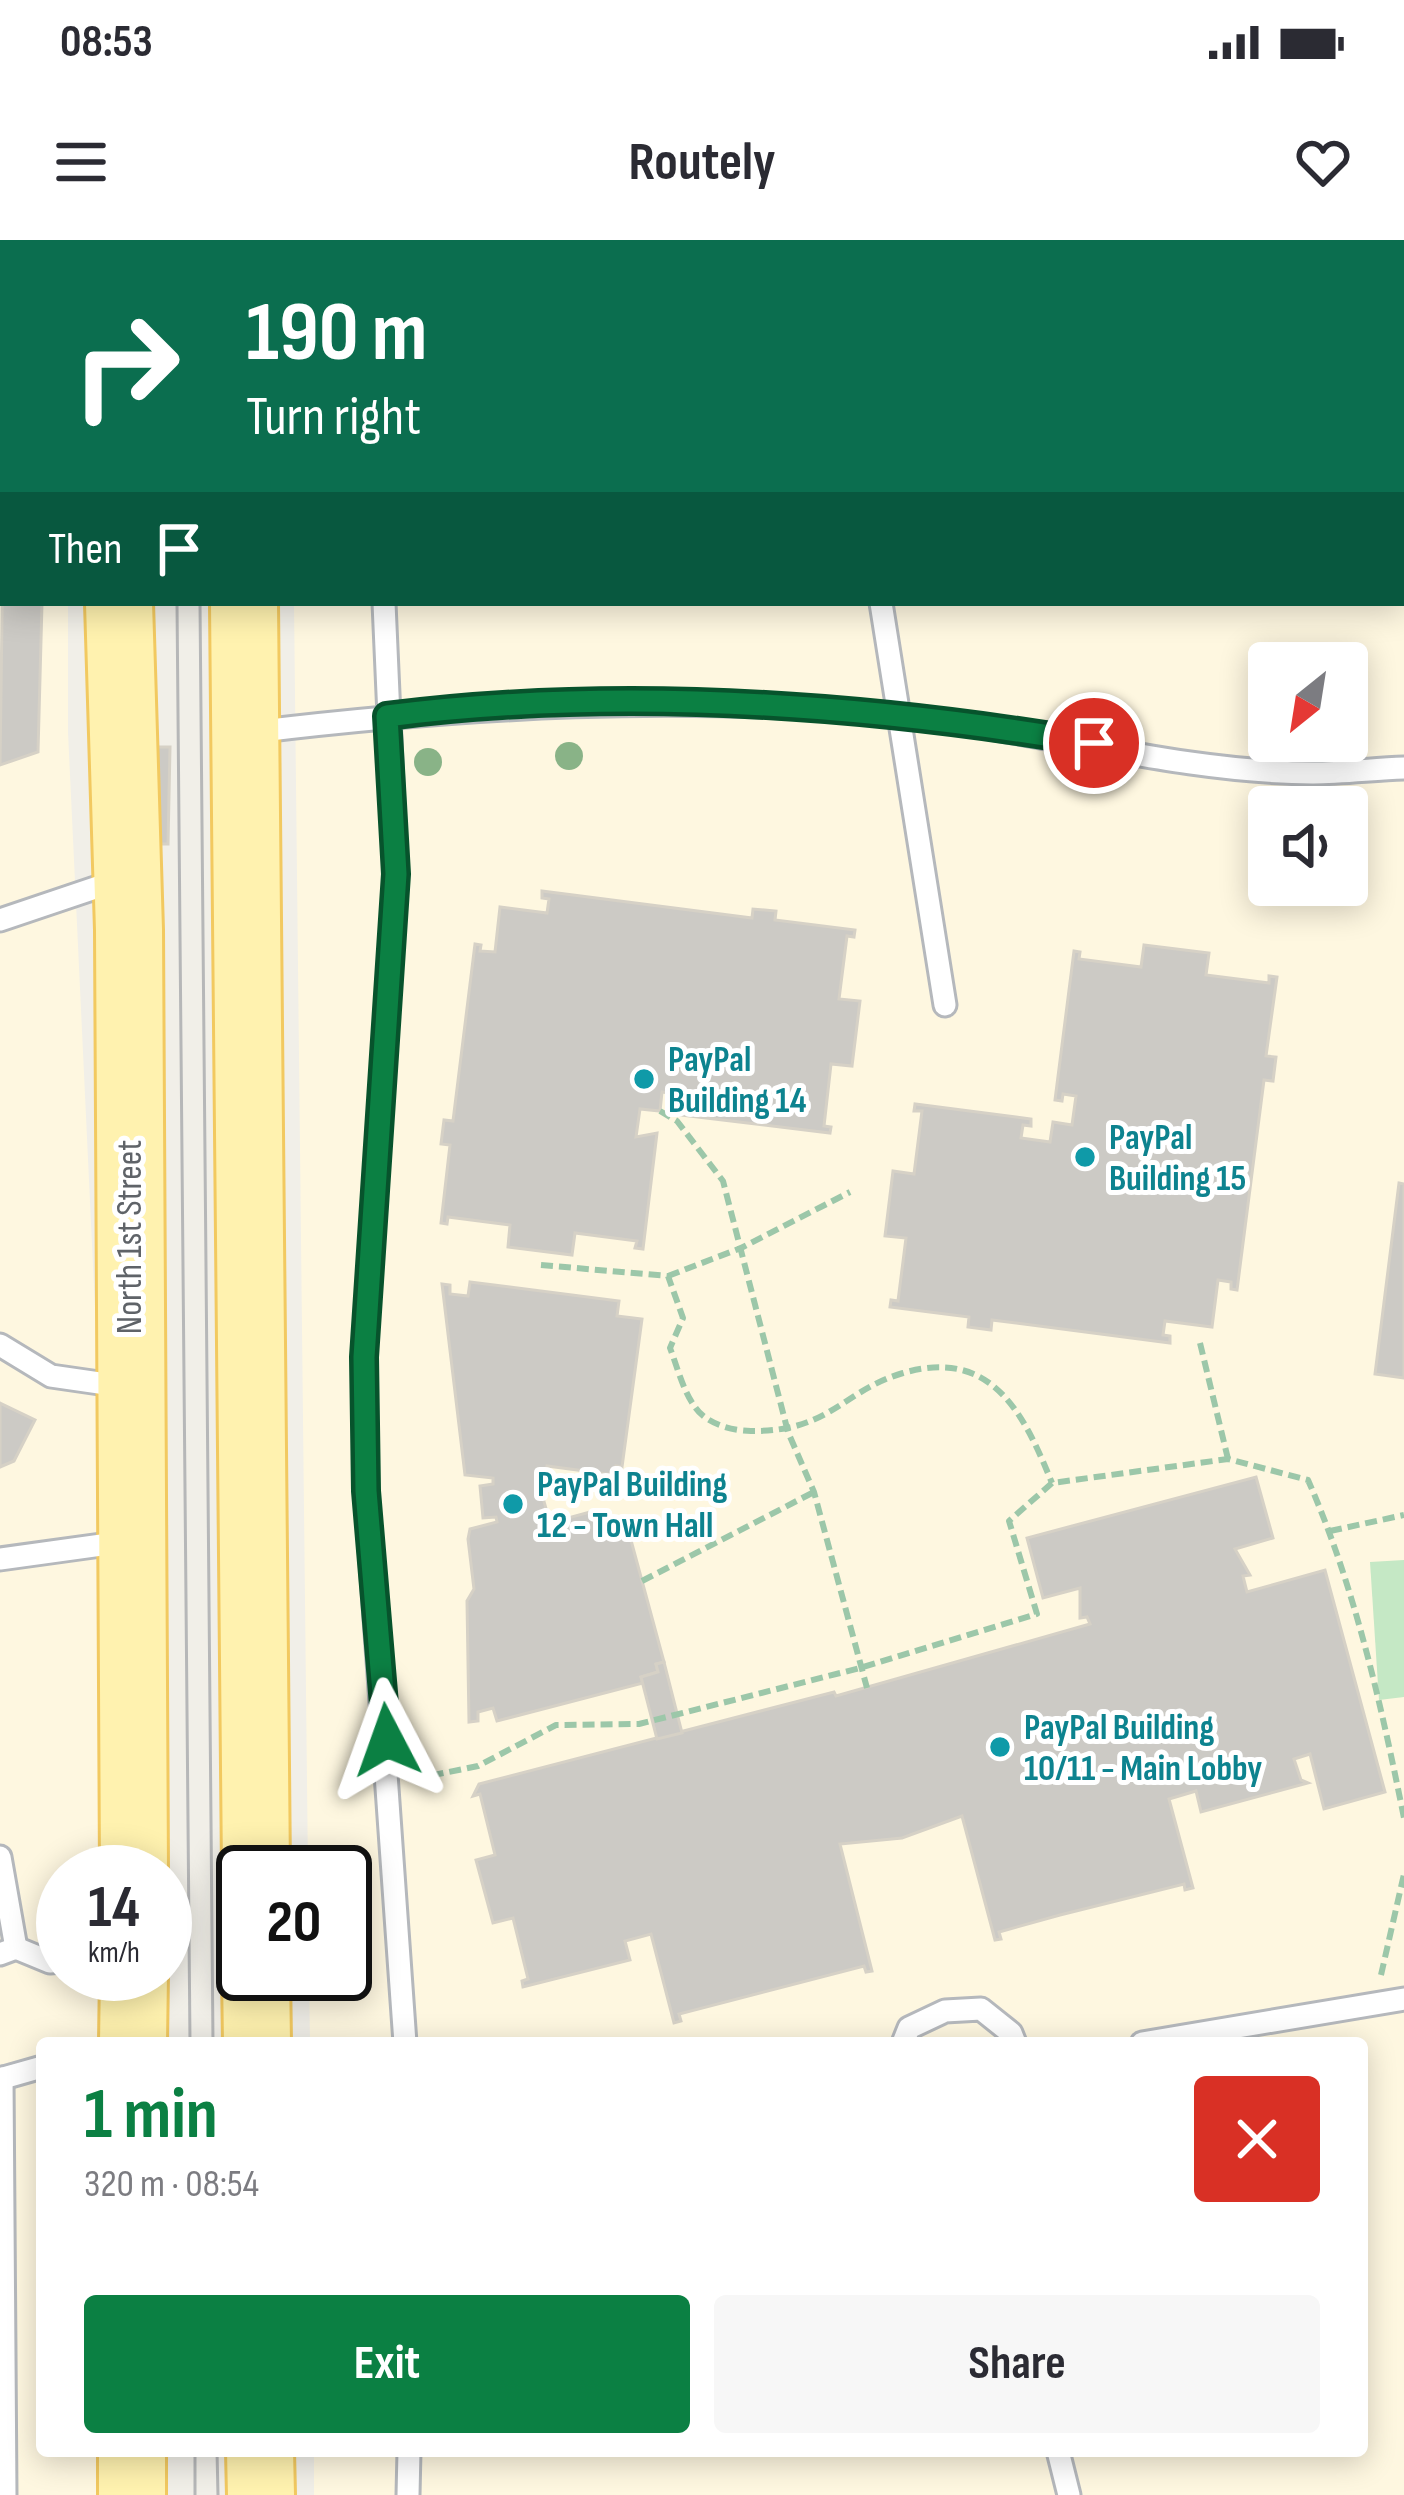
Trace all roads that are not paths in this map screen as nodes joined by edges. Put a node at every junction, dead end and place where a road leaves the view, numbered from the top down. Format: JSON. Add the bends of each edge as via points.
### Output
{"nodes":[{"id":1,"x":118,"y":606,"type":"edge"},
{"id":2,"x":244,"y":606,"type":"edge"},
{"id":3,"x":384,"y":606,"type":"edge"},
{"id":4,"x":881,"y":606,"type":"edge"},
{"id":5,"x":898,"y":715,"type":"junction"},
{"id":6,"x":387,"y":716,"type":"junction"},
{"id":7,"x":246,"y":733,"type":"junction"},
{"id":8,"x":1404,"y":767,"type":"edge"},
{"id":9,"x":128,"y":884,"type":"junction"},
{"id":10,"x":0,"y":920,"type":"edge"},
{"id":11,"x":945,"y":1005,"type":"dead end"},
{"id":12,"x":0,"y":1345,"type":"edge"},
{"id":13,"x":128,"y":1388,"type":"junction"},
{"id":14,"x":130,"y":1541,"type":"junction"},
{"id":15,"x":0,"y":1559,"type":"edge"},
{"id":16,"x":134,"y":1845,"type":"edge"},
{"id":17,"x":256,"y":1845,"type":"edge"},
{"id":18,"x":0,"y":1857,"type":"edge"},
{"id":19,"x":8,"y":1951,"type":"edge"},
{"id":20,"x":1404,"y":1999,"type":"edge"},
{"id":21,"x":134,"y":2001,"type":"edge"},
{"id":22,"x":256,"y":2001,"type":"edge"},
{"id":23,"x":133,"y":2037,"type":"edge"},
{"id":24,"x":257,"y":2037,"type":"edge"},
{"id":25,"x":405,"y":2037,"type":"edge"},
{"id":26,"x":905,"y":2037,"type":"edge"},
{"id":27,"x":1013,"y":2037,"type":"edge"},
{"id":28,"x":1176,"y":2037,"type":"edge"},
{"id":29,"x":36,"y":2069,"type":"edge"},
{"id":30,"x":1,"y":2079,"type":"edge"},
{"id":31,"x":132,"y":2457,"type":"edge"},
{"id":32,"x":260,"y":2457,"type":"edge"},
{"id":33,"x":409,"y":2457,"type":"edge"},
{"id":34,"x":1060,"y":2457,"type":"edge"},
{"id":35,"x":5,"y":2495,"type":"edge"},
{"id":36,"x":132,"y":2495,"type":"edge"},
{"id":37,"x":261,"y":2495,"type":"edge"},
{"id":38,"x":409,"y":2495,"type":"edge"},
{"id":39,"x":1069,"y":2495,"type":"edge"}],
"edges":[{"from":1,"to":9,"type":"main road","name":"North 1st Street"},
{"from":2,"to":7,"type":"main road"},
{"from":3,"to":6,"type":"lane"},
{"from":4,"to":5,"type":"lane"},
{"from":5,"to":6,"type":"lane","via":[[644,703]]},
{"from":5,"to":8,"type":"lane","via":[[1220,764],[1311,773]]},
{"from":5,"to":11,"type":"lane"},
{"from":6,"to":7,"type":"lane"},
{"from":6,"to":25,"type":"lane","via":[[396,874],[364,1357],[366,1491]]},
{"from":7,"to":17,"type":"main road"},
{"from":9,"to":10,"type":"lane","via":[[98,886]]},
{"from":9,"to":13,"type":"main road","name":"North 1st Street"},
{"from":12,"to":13,"type":"lane","via":[[52,1376]]},
{"from":13,"to":14,"type":"main road","name":"North 1st Street"},
{"from":14,"to":15,"type":"lane"},
{"from":14,"to":16,"type":"main road","name":"North 1st Street"},
{"from":18,"to":19,"type":"lane"},
{"from":20,"to":28,"type":"lane"},
{"from":21,"to":23,"type":"main road"},
{"from":22,"to":24,"type":"main road"},
{"from":26,"to":27,"type":"lane","via":[[945,2011],[981,2009]]},
{"from":29,"to":30,"type":"lane"},
{"from":30,"to":35,"type":"lane"},
{"from":31,"to":36,"type":"main road"},
{"from":32,"to":37,"type":"main road"},
{"from":33,"to":38,"type":"lane"},
{"from":34,"to":39,"type":"lane"}]}
